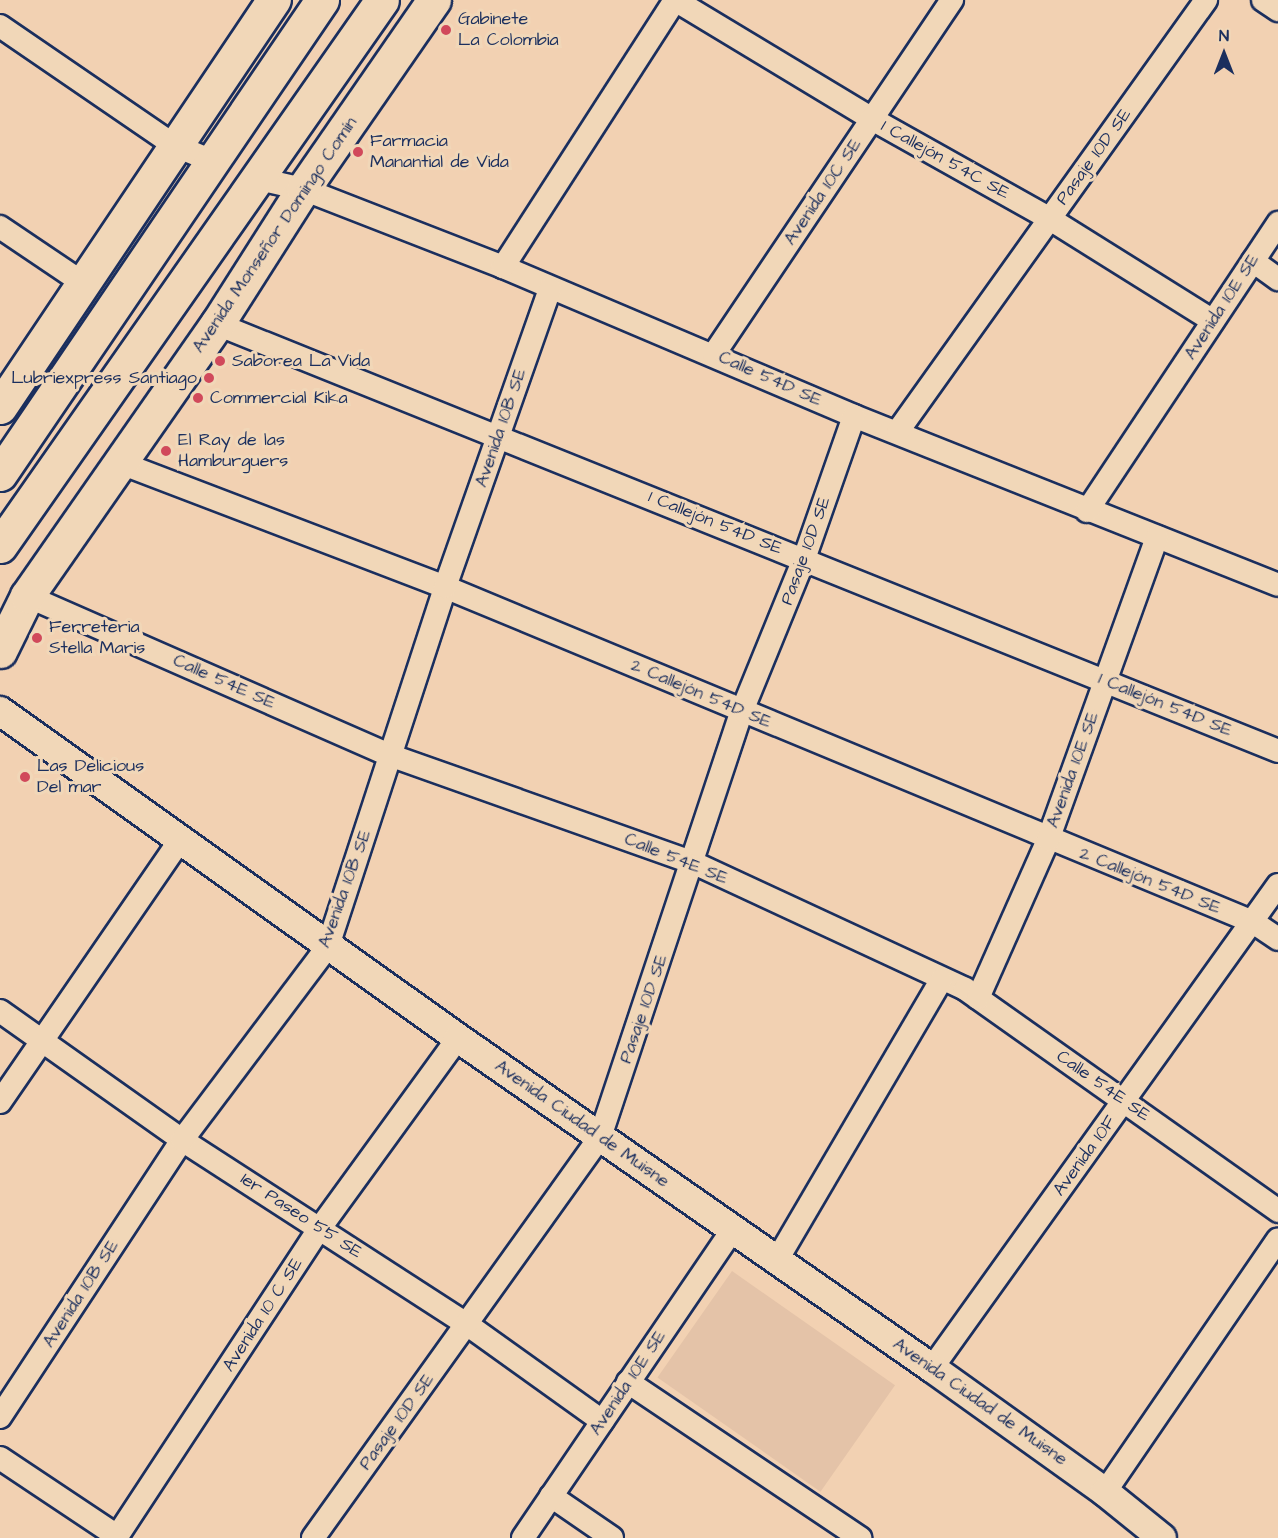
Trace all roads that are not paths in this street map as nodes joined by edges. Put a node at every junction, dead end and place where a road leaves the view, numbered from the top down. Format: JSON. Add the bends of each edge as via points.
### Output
{"nodes":[{"id":1,"x":274,"y":0,"type":"edge"},
{"id":2,"x":322,"y":0,"type":"edge"},
{"id":3,"x":382,"y":0,"type":"edge"},
{"id":4,"x":434,"y":0,"type":"edge"},
{"id":5,"x":675,"y":0,"type":"edge"},
{"id":6,"x":952,"y":0,"type":"edge"},
{"id":7,"x":1206,"y":0,"type":"edge"},
{"id":8,"x":1263,"y":0,"type":"edge"},
{"id":9,"x":1278,"y":10,"type":"edge"},
{"id":10,"x":0,"y":26,"type":"edge"},
{"id":11,"x":872,"y":119,"type":"junction"},
{"id":12,"x":174,"y":145,"type":"junction"},
{"id":13,"x":212,"y":161,"type":"junction"},
{"id":14,"x":260,"y":179,"type":"junction"},
{"id":15,"x":303,"y":189,"type":"junction"},
{"id":16,"x":1050,"y":219,"type":"junction"},
{"id":17,"x":1278,"y":223,"type":"edge"},
{"id":18,"x":0,"y":227,"type":"edge"},
{"id":19,"x":1252,"y":261,"type":"junction"},
{"id":20,"x":503,"y":267,"type":"junction"},
{"id":21,"x":1278,"y":279,"type":"edge"},
{"id":22,"x":83,"y":283,"type":"junction"},
{"id":23,"x":550,"y":289,"type":"junction"},
{"id":24,"x":1213,"y":321,"type":"junction"},
{"id":25,"x":217,"y":324,"type":"junction"},
{"id":26,"x":714,"y":354,"type":"junction"},
{"id":27,"x":0,"y":407,"type":"edge"},
{"id":28,"x":854,"y":416,"type":"junction"},
{"id":29,"x":898,"y":431,"type":"junction"},
{"id":30,"x":498,"y":436,"type":"junction"},
{"id":31,"x":118,"y":462,"type":"junction"},
{"id":32,"x":0,"y":474,"type":"edge"},
{"id":33,"x":1087,"y":511,"type":"junction"},
{"id":34,"x":1157,"y":537,"type":"junction"},
{"id":35,"x":0,"y":546,"type":"edge"},
{"id":36,"x":804,"y":559,"type":"junction"},
{"id":37,"x":1278,"y":585,"type":"edge"},
{"id":38,"x":445,"y":586,"type":"junction"},
{"id":39,"x":27,"y":596,"type":"junction"},
{"id":40,"x":0,"y":651,"type":"edge"},
{"id":41,"x":1106,"y":680,"type":"junction"},
{"id":42,"x":0,"y":711,"type":"edge"},
{"id":43,"x":742,"y":711,"type":"junction"},
{"id":44,"x":1278,"y":751,"type":"edge"},
{"id":45,"x":392,"y":756,"type":"junction"},
{"id":46,"x":180,"y":840,"type":"junction"},
{"id":47,"x":1048,"y":840,"type":"junction"},
{"id":48,"x":694,"y":863,"type":"junction"},
{"id":49,"x":1278,"y":885,"type":"edge"},
{"id":50,"x":1252,"y":922,"type":"junction"},
{"id":51,"x":1278,"y":939,"type":"edge"},
{"id":52,"x":328,"y":946,"type":"junction"},
{"id":53,"x":941,"y":980,"type":"junction"},
{"id":54,"x":978,"y":998,"type":"junction"},
{"id":55,"x":0,"y":1011,"type":"edge"},
{"id":56,"x":458,"y":1038,"type":"junction"},
{"id":57,"x":40,"y":1041,"type":"junction"},
{"id":58,"x":1124,"y":1101,"type":"junction"},
{"id":59,"x":0,"y":1102,"type":"edge"},
{"id":60,"x":600,"y":1137,"type":"junction"},
{"id":61,"x":182,"y":1140,"type":"junction"},
{"id":62,"x":1278,"y":1211,"type":"edge"},
{"id":63,"x":320,"y":1228,"type":"junction"},
{"id":64,"x":734,"y":1228,"type":"junction"},
{"id":65,"x":1278,"y":1239,"type":"edge"},
{"id":66,"x":777,"y":1260,"type":"junction"},
{"id":67,"x":468,"y":1325,"type":"junction"},
{"id":68,"x":932,"y":1368,"type":"junction"},
{"id":69,"x":628,"y":1383,"type":"junction"},
{"id":70,"x":0,"y":1417,"type":"edge"},
{"id":71,"x":602,"y":1420,"type":"junction"},
{"id":72,"x":0,"y":1458,"type":"edge"},
{"id":73,"x":1105,"y":1492,"type":"junction"},
{"id":74,"x":551,"y":1496,"type":"junction"},
{"id":75,"x":116,"y":1537,"type":"edge"},
{"id":76,"x":313,"y":1538,"type":"edge"},
{"id":77,"x":523,"y":1538,"type":"edge"},
{"id":78,"x":612,"y":1538,"type":"edge"},
{"id":79,"x":860,"y":1538,"type":"edge"},
{"id":80,"x":1162,"y":1538,"type":"edge"}],
"edges":[{"from":1,"to":12,"type":"main road"},
{"from":2,"to":13,"type":"main road"},
{"from":3,"to":14,"type":"main road"},
{"from":4,"to":15,"type":"main road","name":"Avenida Monseñor Domingo Comín"},
{"from":5,"to":11,"type":"street","name":"1 Callejón 54C SE"},
{"from":5,"to":20,"type":"street"},
{"from":6,"to":11,"type":"street","name":"Avenida 10C SE"},
{"from":7,"to":16,"type":"street","name":"Pasaje 10D SE"},
{"from":8,"to":9,"type":"street"},
{"from":10,"to":12,"type":"street"},
{"from":11,"to":16,"type":"street","name":"1 Callejón 54C SE"},
{"from":11,"to":26,"type":"street","name":"Avenida 10C SE"},
{"from":12,"to":13,"type":"street"},
{"from":12,"to":22,"type":"main road"},
{"from":13,"to":32,"type":"main road"},
{"from":14,"to":15,"type":"street","name":"Calle 54D SE"},
{"from":14,"to":35,"type":"main road"},
{"from":15,"to":20,"type":"street","name":"Calle 54D SE"},
{"from":15,"to":25,"type":"main road","name":"Avenida Monseñor Domingo Comín"},
{"from":16,"to":24,"type":"street","name":"1 Callejón 54C SE"},
{"from":16,"to":29,"type":"street","name":"Pasaje 10D SE"},
{"from":17,"to":19,"type":"street","name":"Avenida 10E SE"},
{"from":18,"to":22,"type":"street"},
{"from":19,"to":21,"type":"street"},
{"from":19,"to":24,"type":"street","name":"Avenida 10E SE"},
{"from":20,"to":23,"type":"street","name":"Calle 54D SE"},
{"from":22,"to":27,"type":"main road"},
{"from":23,"to":26,"type":"street","name":"Calle 54D SE"},
{"from":23,"to":30,"type":"street","name":"Avenida 10B SE"},
{"from":24,"to":33,"type":"street","name":"Avenida 10E SE"},
{"from":25,"to":30,"type":"street","name":"1 Callejón 54D SE"},
{"from":25,"to":31,"type":"main road","name":"Avenida Monseñor Domingo Comín"},
{"from":26,"to":28,"type":"street","name":"Calle 54D SE"},
{"from":28,"to":29,"type":"street","name":"Calle 54D SE"},
{"from":28,"to":36,"type":"street","name":"Pasaje 10D SE"},
{"from":29,"to":33,"type":"street","name":"Calle 54D SE"},
{"from":30,"to":36,"type":"street","name":"1 Callejón 54D SE"},
{"from":30,"to":38,"type":"street","name":"Avenida 10B SE"},
{"from":31,"to":38,"type":"street","name":"2 Callejón 54D SE"},
{"from":31,"to":39,"type":"main road","name":"Avenida Monseñor Domingo Comín"},
{"from":33,"to":34,"type":"street","name":"Calle 54D SE"},
{"from":34,"to":37,"type":"street","name":"Calle 54D SE"},
{"from":34,"to":41,"type":"street","name":"Avenida 10E SE"},
{"from":36,"to":41,"type":"street","name":"1 Callejón 54D SE"},
{"from":36,"to":43,"type":"street","name":"Pasaje 10D SE"},
{"from":38,"to":43,"type":"street","name":"2 Callejón 54D SE"},
{"from":38,"to":45,"type":"street","name":"Avenida 10B SE"},
{"from":39,"to":40,"type":"main road","name":"Avenida Monseñor Domingo Comín"},
{"from":39,"to":45,"type":"street","name":"Calle 54E SE"},
{"from":41,"to":44,"type":"street","name":"1 Callejón 54D SE"},
{"from":41,"to":47,"type":"street","name":"Avenida 10E SE"},
{"from":42,"to":46,"type":"street","name":"Avenida Ciudad de Muisne"},
{"from":43,"to":47,"type":"street","name":"2 Callejón 54D SE"},
{"from":43,"to":48,"type":"street","name":"Pasaje 10D SE"},
{"from":45,"to":48,"type":"street","name":"Calle 54E SE"},
{"from":45,"to":52,"type":"street","name":"Avenida 10B SE"},
{"from":46,"to":52,"type":"street","name":"Avenida Ciudad de Muisne"},
{"from":46,"to":57,"type":"street"},
{"from":47,"to":50,"type":"street","name":"2 Callejón 54D SE"},
{"from":47,"to":54,"type":"street","name":"Avenida 10E SE"},
{"from":48,"to":53,"type":"street","name":"Calle 54E SE"},
{"from":48,"to":60,"type":"street","name":"Pasaje 10D SE"},
{"from":49,"to":50,"type":"street","name":"Avenida 10F"},
{"from":50,"to":51,"type":"street","name":"2 Callejón 54D SE"},
{"from":50,"to":58,"type":"street","name":"Avenida 10F"},
{"from":52,"to":56,"type":"street","name":"Avenida Ciudad de Muisne"},
{"from":52,"to":61,"type":"street","name":"Avenida 10B SE"},
{"from":53,"to":54,"type":"street","name":"Calle 54E SE"},
{"from":53,"to":66,"type":"street"},
{"from":54,"to":58,"type":"street","name":"Calle 54E SE"},
{"from":55,"to":57,"type":"street","name":"1er Paseo 55 SE"},
{"from":56,"to":60,"type":"street","name":"Avenida Ciudad de Muisne"},
{"from":56,"to":63,"type":"street","name":"Avenida 10 C SE"},
{"from":57,"to":59,"type":"street"},
{"from":57,"to":61,"type":"street","name":"1er Paseo 55 SE"},
{"from":58,"to":62,"type":"street","name":"Calle 54E SE"},
{"from":58,"to":68,"type":"street","name":"Avenida 10F"},
{"from":60,"to":64,"type":"street","name":"Avenida Ciudad de Muisne"},
{"from":60,"to":67,"type":"street","name":"Pasaje 10D SE"},
{"from":61,"to":63,"type":"street","name":"1er Paseo 55 SE"},
{"from":61,"to":70,"type":"street","name":"Avenida 10B SE"},
{"from":63,"to":67,"type":"street","name":"1er Paseo 55 SE"},
{"from":63,"to":75,"type":"street","name":"Avenida 10 C SE"},
{"from":64,"to":66,"type":"street","name":"Avenida Ciudad de Muisne"},
{"from":64,"to":69,"type":"street","name":"Avenida 10E SE"},
{"from":65,"to":73,"type":"street"},
{"from":66,"to":68,"type":"street","name":"Avenida Ciudad de Muisne"},
{"from":67,"to":71,"type":"street","name":"1er Paseo 55 SE"},
{"from":67,"to":76,"type":"street","name":"Pasaje 10D SE"},
{"from":68,"to":73,"type":"street","name":"Avenida Ciudad de Muisne"},
{"from":69,"to":71,"type":"street","name":"Avenida 10E SE"},
{"from":69,"to":79,"type":"street"},
{"from":71,"to":74,"type":"street","name":"Avenida 10E SE"},
{"from":72,"to":75,"type":"street"},
{"from":73,"to":80,"type":"street","name":"Avenida Ciudad de Muisne"},
{"from":74,"to":77,"type":"street","name":"Avenida 10E SE"},
{"from":74,"to":78,"type":"street"}]}
